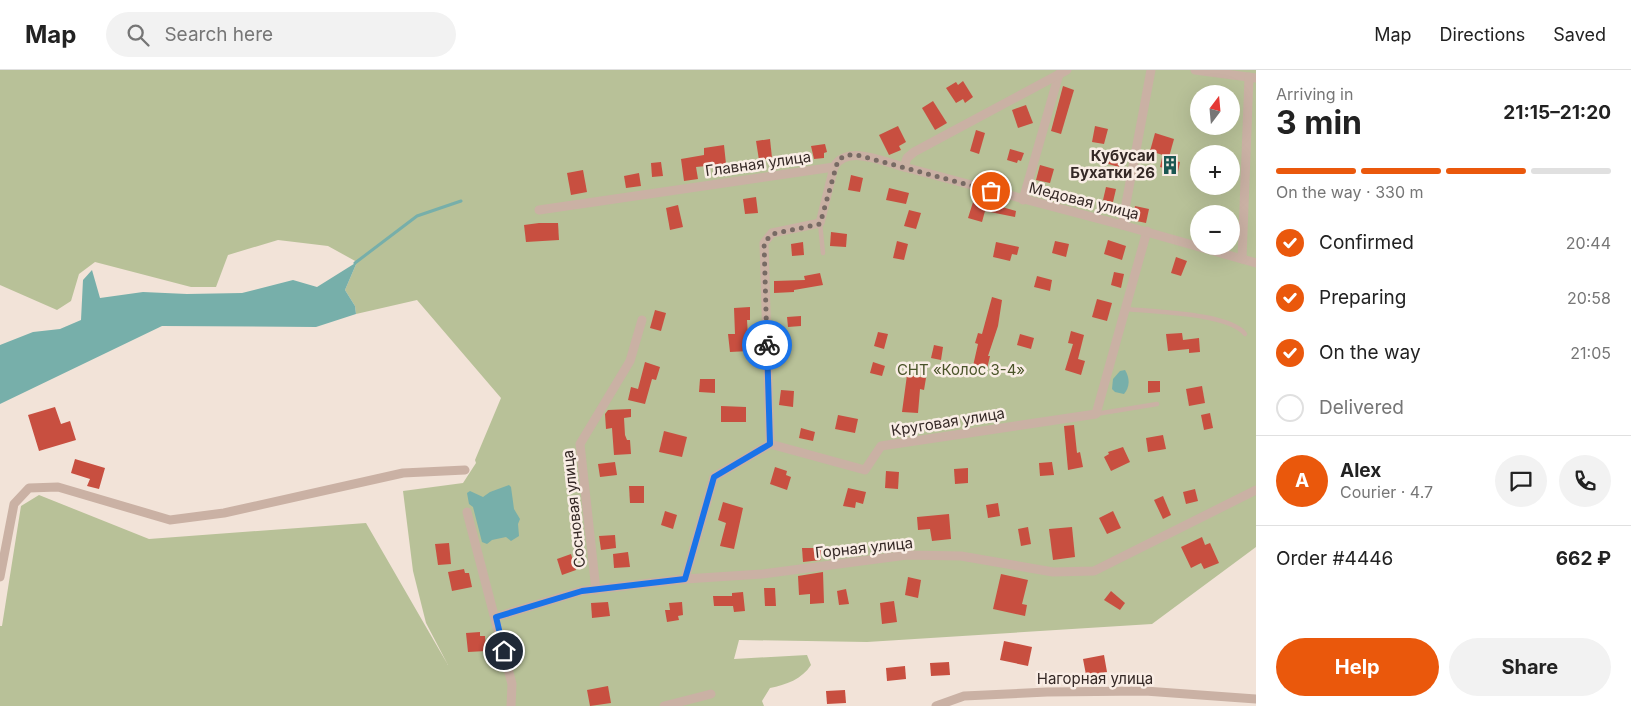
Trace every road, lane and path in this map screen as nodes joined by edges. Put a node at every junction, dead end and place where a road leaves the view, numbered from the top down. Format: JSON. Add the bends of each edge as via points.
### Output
{"nodes":[{"id":1,"x":1151,"y":70,"type":"edge"},
{"id":2,"x":1195,"y":70,"type":"edge"},
{"id":3,"x":1063,"y":72,"type":"edge"},
{"id":4,"x":1252,"y":77,"type":"edge"},
{"id":5,"x":834,"y":167,"type":"junction"},
{"id":6,"x":904,"y":167,"type":"junction"},
{"id":7,"x":1023,"y":200,"type":"junction"},
{"id":8,"x":538,"y":210,"type":"dead end"},
{"id":9,"x":820,"y":224,"type":"junction"},
{"id":10,"x":1122,"y":224,"type":"junction"},
{"id":11,"x":1147,"y":231,"type":"junction"},
{"id":12,"x":823,"y":254,"type":"dead end"},
{"id":13,"x":1242,"y":259,"type":"junction"},
{"id":14,"x":1256,"y":263,"type":"edge"},
{"id":15,"x":1126,"y":309,"type":"junction"},
{"id":16,"x":642,"y":320,"type":"dead end"},
{"id":17,"x":1245,"y":334,"type":"dead end"},
{"id":18,"x":1157,"y":404,"type":"dead end"},
{"id":19,"x":1144,"y":406,"type":"junction"},
{"id":20,"x":1145,"y":413,"type":"dead end"},
{"id":21,"x":1096,"y":414,"type":"junction"},
{"id":22,"x":770,"y":444,"type":"junction"},
{"id":23,"x":465,"y":470,"type":"dead end"},
{"id":24,"x":1256,"y":490,"type":"edge"},
{"id":25,"x":467,"y":512,"type":"dead end"},
{"id":26,"x":0,"y":577,"type":"edge"},
{"id":27,"x":685,"y":579,"type":"junction"},
{"id":28,"x":596,"y":590,"type":"junction"},
{"id":29,"x":496,"y":617,"type":"junction"},
{"id":30,"x":711,"y":694,"type":"dead end"},
{"id":31,"x":1256,"y":699,"type":"edge"},
{"id":32,"x":511,"y":706,"type":"edge"},
{"id":33,"x":664,"y":706,"type":"edge"},
{"id":34,"x":936,"y":706,"type":"edge"}],
"edges":[{"from":1,"to":10,"type":"street"},
{"from":2,"to":4,"type":"street"},
{"from":3,"to":6,"type":"street","via":[[914,152],[906,158]]},
{"from":3,"to":7,"type":"street"},
{"from":4,"to":13,"type":"street"},
{"from":5,"to":6,"type":"street","name":"Главная улица","via":[[846,155],[857,155]]},
{"from":5,"to":8,"type":"street","name":"Главная улица"},
{"from":5,"to":9,"type":"street"},
{"from":6,"to":7,"type":"street","name":"Медовая улица"},
{"from":7,"to":10,"type":"street","name":"Медовая улица"},
{"from":9,"to":12,"type":"lane"},
{"from":9,"to":22,"type":"street","via":[[772,234],[764,243]]},
{"from":10,"to":11,"type":"street","name":"Медовая улица"},
{"from":11,"to":13,"type":"street","name":"Медовая улица"},
{"from":11,"to":15,"type":"street"},
{"from":13,"to":14,"type":"street","name":"Медовая улица"},
{"from":15,"to":17,"type":"lane","via":[[1224,322]]},
{"from":15,"to":21,"type":"street"},
{"from":16,"to":28,"type":"street","name":"Сосновая улица","via":[[630,361],[580,444]]},
{"from":18,"to":19,"type":"lane"},
{"from":19,"to":20,"type":"lane"},
{"from":19,"to":21,"type":"lane"},
{"from":21,"to":22,"type":"street","name":"Круговая улица","via":[[881,446],[865,470]]},
{"from":22,"to":27,"type":"street","via":[[714,477]]},
{"from":23,"to":26,"type":"street","via":[[403,473],[224,514],[170,520],[58,487],[29,488],[14,504]]},
{"from":24,"to":27,"type":"street","name":"Горная улица","via":[[1094,572],[1053,572],[961,556],[907,555],[762,574]]},
{"from":25,"to":29,"type":"street"},
{"from":27,"to":28,"type":"street","name":"Горная улица"},
{"from":28,"to":29,"type":"street","name":"Горная улица","via":[[582,591]]},
{"from":29,"to":32,"type":"street","via":[[512,684]]},
{"from":30,"to":33,"type":"street"},
{"from":31,"to":34,"type":"street","name":"Нагорная улица","via":[[1145,691],[1047,692],[964,696]]}]}
